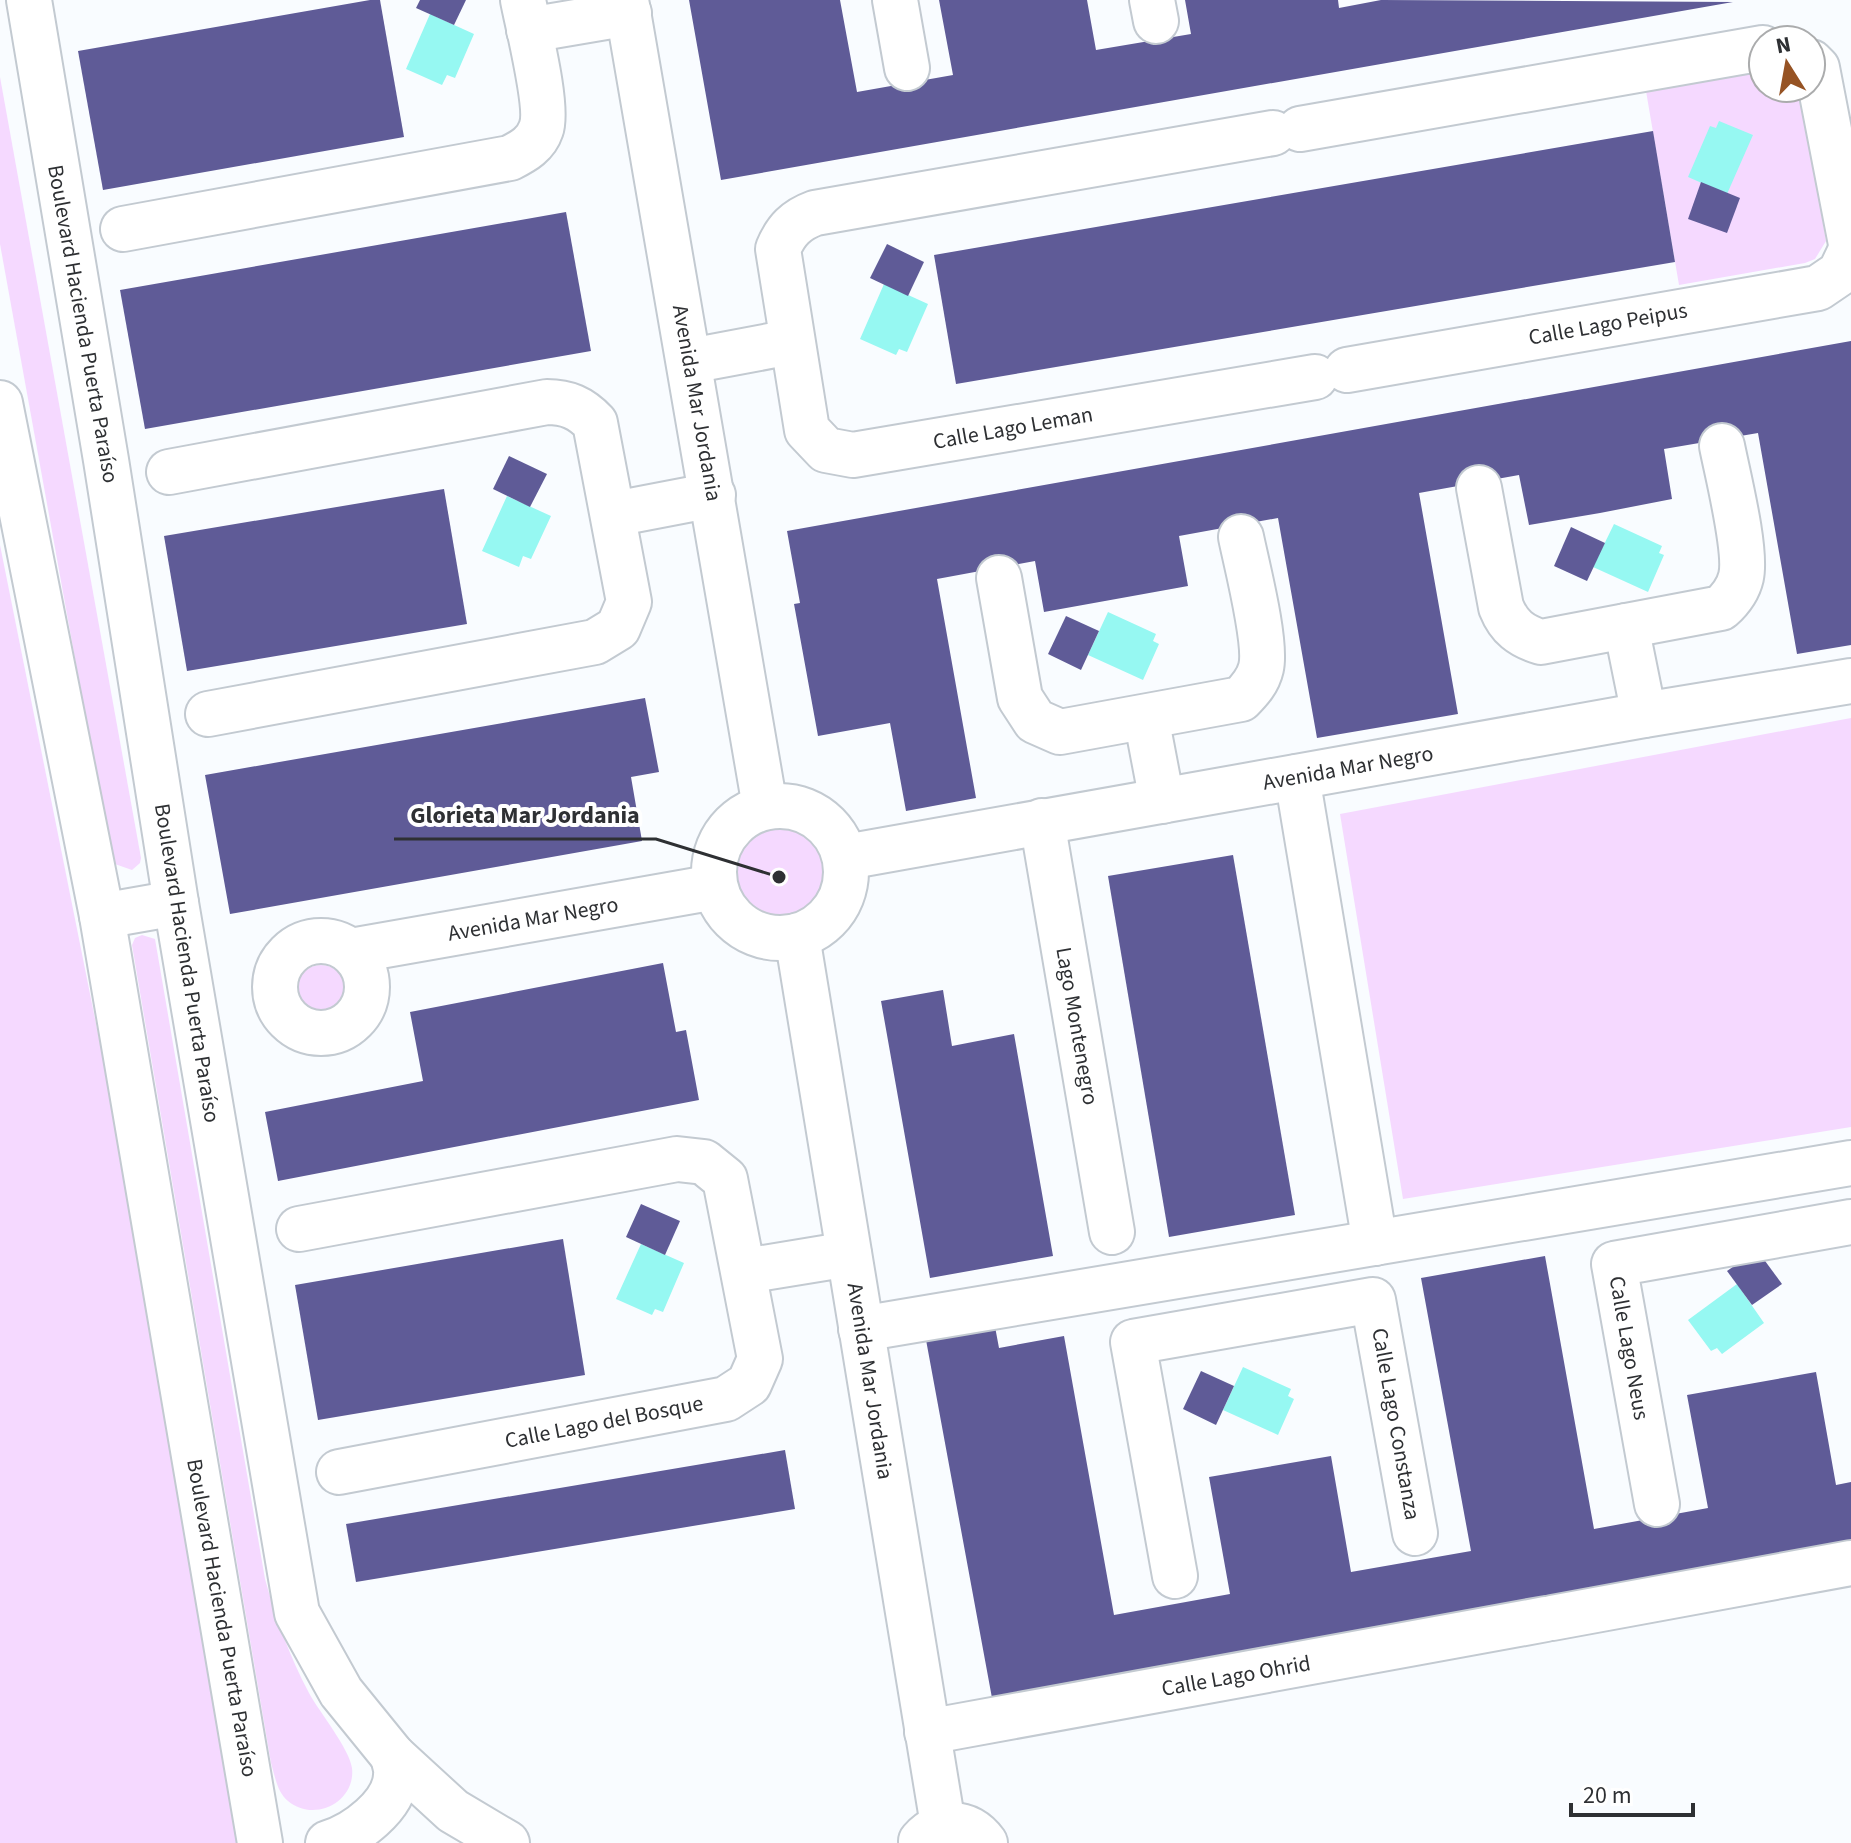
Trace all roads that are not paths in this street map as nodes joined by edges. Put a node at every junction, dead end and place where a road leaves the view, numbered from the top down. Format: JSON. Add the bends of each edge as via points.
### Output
{"nodes":[{"id":1,"x":29,"y":0,"type":"edge"},
{"id":2,"x":895,"y":0,"type":"edge"},
{"id":3,"x":628,"y":7,"type":"edge"},
{"id":4,"x":526,"y":15,"type":"edge"},
{"id":5,"x":1747,"y":51,"type":"edge"},
{"id":6,"x":907,"y":68,"type":"dead end"},
{"id":7,"x":1827,"y":102,"type":"edge"},
{"id":8,"x":1844,"y":159,"type":"edge"},
{"id":9,"x":123,"y":229,"type":"dead end"},
{"id":10,"x":1851,"y":244,"type":"edge"},
{"id":11,"x":1851,"y":250,"type":"edge"},
{"id":12,"x":791,"y":342,"type":"junction"},
{"id":13,"x":690,"y":361,"type":"junction"},
{"id":14,"x":1331,"y":373,"type":"joint"},
{"id":15,"x":0,"y":403,"type":"edge"},
{"id":16,"x":1722,"y":446,"type":"dead end"},
{"id":17,"x":169,"y":472,"type":"dead end"},
{"id":18,"x":1479,"y":488,"type":"dead end"},
{"id":19,"x":713,"y":495,"type":"junction"},
{"id":20,"x":614,"y":514,"type":"junction"},
{"id":21,"x":1241,"y":537,"type":"dead end"},
{"id":22,"x":999,"y":578,"type":"dead end"},
{"id":23,"x":1626,"y":626,"type":"junction"},
{"id":24,"x":1851,"y":681,"type":"edge"},
{"id":25,"x":208,"y":714,"type":"dead end"},
{"id":26,"x":1644,"y":715,"type":"junction"},
{"id":27,"x":1146,"y":717,"type":"junction"},
{"id":28,"x":1297,"y":777,"type":"junction"},
{"id":29,"x":1162,"y":801,"type":"junction"},
{"id":30,"x":765,"y":807,"type":"junction"},
{"id":31,"x":1042,"y":821,"type":"junction"},
{"id":32,"x":846,"y":857,"type":"junction"},
{"id":33,"x":715,"y":887,"type":"junction"},
{"id":34,"x":176,"y":903,"type":"junction"},
{"id":35,"x":102,"y":916,"type":"junction"},
{"id":36,"x":797,"y":936,"type":"junction"},
{"id":37,"x":351,"y":951,"type":"dead end"},
{"id":38,"x":1851,"y":1163,"type":"edge"},
{"id":39,"x":1723,"y":1185,"type":"junction"},
{"id":40,"x":1851,"y":1222,"type":"edge"},
{"id":41,"x":299,"y":1229,"type":"dead end"},
{"id":42,"x":1112,"y":1232,"type":"dead end"},
{"id":43,"x":1375,"y":1243,"type":"junction"},
{"id":44,"x":1734,"y":1243,"type":"junction"},
{"id":45,"x":849,"y":1254,"type":"junction"},
{"id":46,"x":1237,"y":1266,"type":"junction"},
{"id":47,"x":745,"y":1271,"type":"junction"},
{"id":48,"x":1247,"y":1322,"type":"junction"},
{"id":49,"x":861,"y":1329,"type":"junction"},
{"id":50,"x":339,"y":1472,"type":"dead end"},
{"id":51,"x":1657,"y":1504,"type":"dead end"},
{"id":52,"x":1415,"y":1533,"type":"dead end"},
{"id":53,"x":1851,"y":1563,"type":"edge"},
{"id":54,"x":1175,"y":1576,"type":"dead end"},
{"id":55,"x":927,"y":1732,"type":"junction"},
{"id":56,"x":393,"y":1756,"type":"junction"},
{"id":57,"x":931,"y":1834,"type":"edge"},
{"id":58,"x":266,"y":1842,"type":"edge"},
{"id":59,"x":328,"y":1843,"type":"edge"},
{"id":60,"x":507,"y":1843,"type":"edge"},
{"id":61,"x":985,"y":1843,"type":"edge"}],
"edges":[{"from":1,"to":34,"type":"street","name":"Boulevard Hacienda Puerta Paraíso"},
{"from":2,"to":6,"type":"street"},
{"from":3,"to":4,"type":"street"},
{"from":3,"to":13,"type":"street","name":"Avenida Mar Jordania"},
{"from":4,"to":9,"type":"street","via":[[545,118],[533,143],[522,152]]},
{"from":5,"to":12,"type":"street","name":"Calle Lago Leman","via":[[815,213],[783,236],[778,249]]},
{"from":7,"to":8,"type":"street"},
{"from":8,"to":10,"type":"street"},
{"from":11,"to":14,"type":"street","name":"Calle Lago Peipus","via":[[1840,273],[1818,288]]},
{"from":12,"to":13,"type":"street"},
{"from":12,"to":14,"type":"street","name":"Calle Lago Leman","via":[[807,430],[826,450],[853,455]]},
{"from":13,"to":19,"type":"street","name":"Avenida Mar Jordania"},
{"from":15,"to":35,"type":"street","name":"Boulevard Hacienda Puerta Paraíso"},
{"from":16,"to":23,"type":"street","via":[[1743,560],[1739,586],[1721,608]]},
{"from":17,"to":20,"type":"street","via":[[560,402],[585,412],[595,423]]},
{"from":18,"to":23,"type":"street","via":[[1501,607],[1515,630],[1541,642]]},
{"from":19,"to":20,"type":"street"},
{"from":19,"to":30,"type":"street","name":"Avenida Mar Jordania"},
{"from":20,"to":25,"type":"street","via":[[629,602],[618,628],[608,636]]},
{"from":21,"to":27,"type":"street","via":[[1262,651],[1259,676],[1241,699]]},
{"from":22,"to":27,"type":"street","via":[[1020,698],[1035,721],[1060,732]]},
{"from":23,"to":26,"type":"street"},
{"from":24,"to":26,"type":"street","name":"Avenida Mar Negro"},
{"from":26,"to":28,"type":"street","name":"Avenida Mar Negro"},
{"from":27,"to":29,"type":"street"},
{"from":28,"to":29,"type":"street","name":"Avenida Mar Negro"},
{"from":28,"to":43,"type":"street"},
{"from":29,"to":31,"type":"street","name":"Avenida Mar Negro"},
{"from":30,"to":32,"type":"street","via":[[791,806],[816,816],[835,833]]},
{"from":30,"to":33,"type":"street","via":[[735,823],[724,837],[716,853]]},
{"from":31,"to":32,"type":"street","name":"Avenida Mar Negro"},
{"from":31,"to":42,"type":"street","name":"Lago Montenegro"},
{"from":32,"to":36,"type":"street","via":[[847,877],[837,906],[816,928]]},
{"from":33,"to":36,"type":"street","via":[[737,923],[776,938]]},
{"from":33,"to":37,"type":"street","name":"Avenida Mar Negro"},
{"from":34,"to":35,"type":"street"},
{"from":34,"to":56,"type":"street","name":"Boulevard Hacienda Puerta Paraíso","via":[[297,1613],[341,1692]]},
{"from":35,"to":58,"type":"street","name":"Boulevard Hacienda Puerta Paraíso"},
{"from":36,"to":45,"type":"street","name":"Avenida Mar Jordania"},
{"from":38,"to":39,"type":"street"},
{"from":39,"to":43,"type":"street"},
{"from":39,"to":44,"type":"street"},
{"from":40,"to":44,"type":"street","name":"Calle Lago Neus"},
{"from":41,"to":47,"type":"street","name":"Calle Lago del Bosque","via":[[690,1159],[704,1162],[725,1179]]},
{"from":43,"to":46,"type":"street"},
{"from":44,"to":51,"type":"street","name":"Calle Lago Neus","via":[[1614,1264]]},
{"from":45,"to":47,"type":"street"},
{"from":45,"to":49,"type":"street","name":"Avenida Mar Jordania"},
{"from":46,"to":48,"type":"street"},
{"from":46,"to":49,"type":"street"},
{"from":47,"to":50,"type":"street","name":"Calle Lago del Bosque","via":[[760,1359],[739,1393]]},
{"from":48,"to":52,"type":"street","name":"Calle Lago Constanza","via":[[1373,1300]]},
{"from":48,"to":54,"type":"street","name":"Calle Lago Constanza","via":[[1133,1342]]},
{"from":49,"to":55,"type":"street","name":"Avenida Mar Jordania"},
{"from":53,"to":55,"type":"street","name":"Calle Lago Ohrid"},
{"from":55,"to":57,"type":"street","name":"Avenida Mar Jordania"},
{"from":56,"to":59,"type":"street","via":[[397,1776],[376,1814],[360,1829]]},
{"from":56,"to":60,"type":"street","name":"Boulevard Hacienda Puerta Paraíso","via":[[453,1811]]},
{"from":57,"to":61,"type":"street","via":[[958,1825],[972,1829]]}]}
